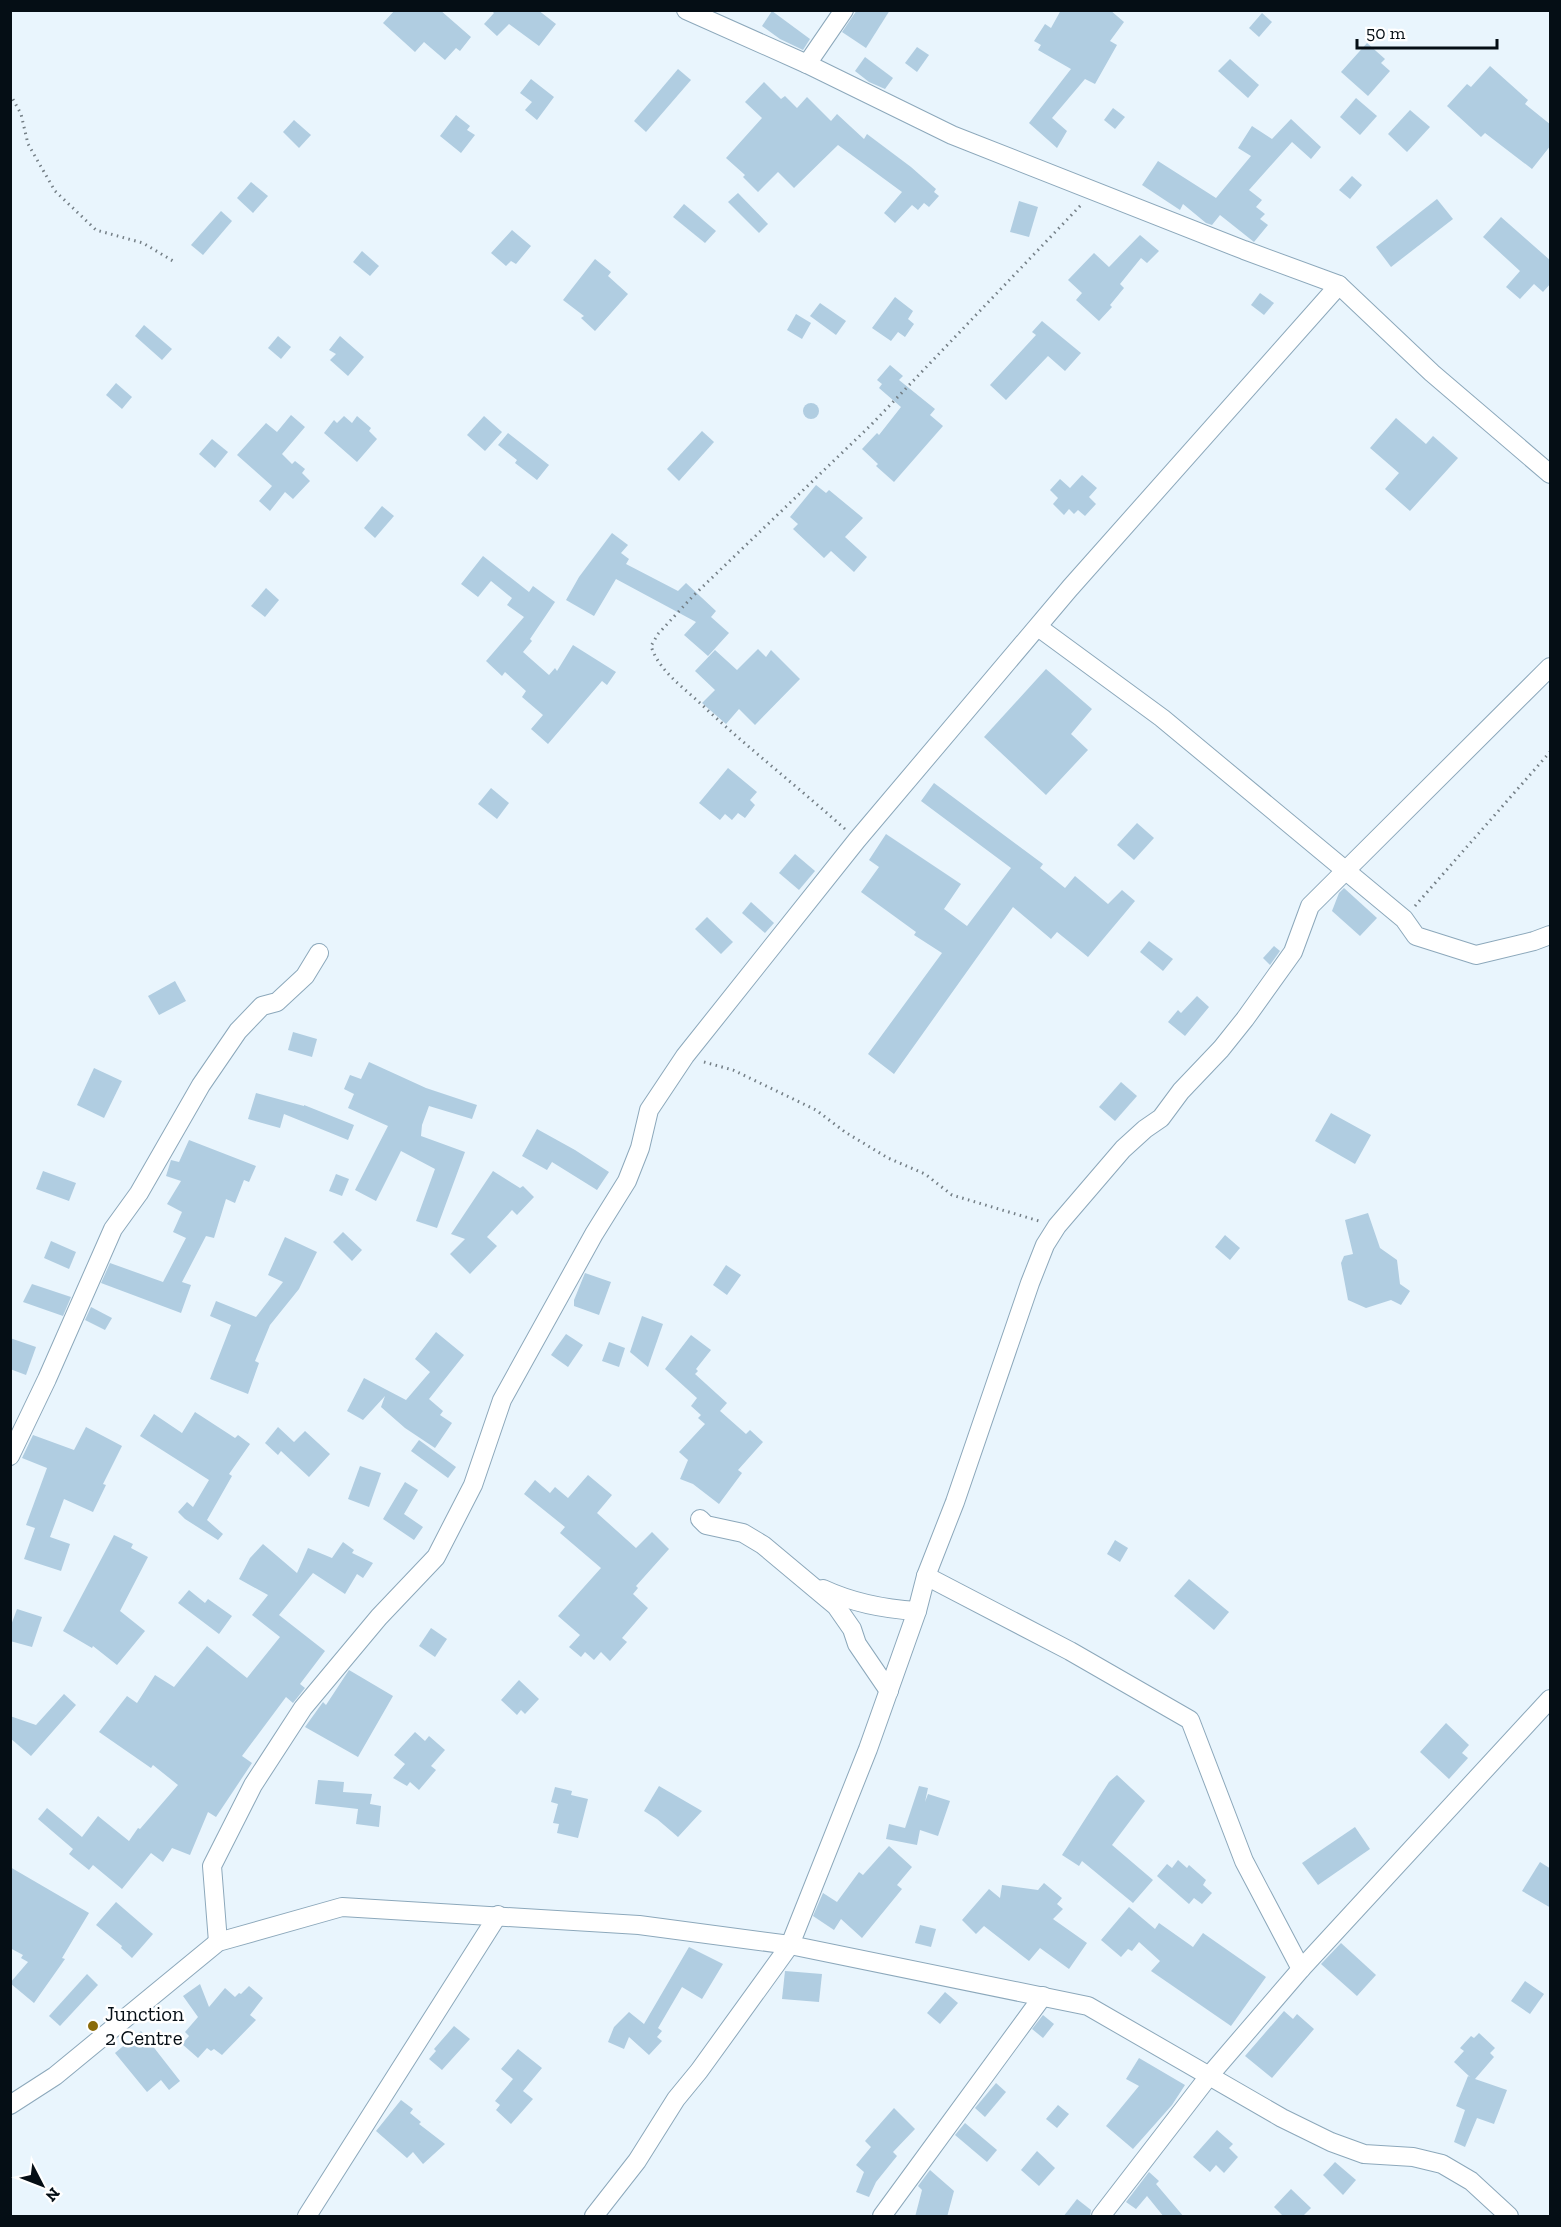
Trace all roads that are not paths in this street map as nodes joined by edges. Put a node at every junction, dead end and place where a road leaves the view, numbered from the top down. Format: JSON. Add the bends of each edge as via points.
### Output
{"nodes":[{"id":1,"x":686,"y":10,"type":"edge"},
{"id":2,"x":844,"y":10,"type":"edge"},
{"id":3,"x":807,"y":63,"type":"junction"},
{"id":4,"x":1339,"y":285,"type":"junction"},
{"id":5,"x":1551,"y":474,"type":"edge"},
{"id":6,"x":1038,"y":627,"type":"junction"},
{"id":7,"x":1551,"y":666,"type":"edge"},
{"id":8,"x":1346,"y":871,"type":"junction"},
{"id":9,"x":1551,"y":935,"type":"edge"},
{"id":10,"x":319,"y":953,"type":"dead end"},
{"id":11,"x":10,"y":1456,"type":"edge"},
{"id":12,"x":700,"y":1519,"type":"dead end"},
{"id":13,"x":926,"y":1576,"type":"junction"},
{"id":14,"x":803,"y":1579,"type":"junction"},
{"id":15,"x":917,"y":1611,"type":"junction"},
{"id":16,"x":889,"y":1690,"type":"junction"},
{"id":17,"x":1551,"y":1699,"type":"edge"},
{"id":18,"x":498,"y":1915,"type":"junction"},
{"id":19,"x":218,"y":1942,"type":"junction"},
{"id":20,"x":790,"y":1945,"type":"junction"},
{"id":21,"x":1301,"y":1969,"type":"junction"},
{"id":22,"x":1043,"y":1996,"type":"junction"},
{"id":23,"x":1209,"y":2076,"type":"junction"},
{"id":24,"x":10,"y":2105,"type":"edge"},
{"id":25,"x":307,"y":2217,"type":"edge"},
{"id":26,"x":594,"y":2217,"type":"edge"},
{"id":27,"x":882,"y":2217,"type":"edge"},
{"id":28,"x":1101,"y":2217,"type":"edge"},
{"id":29,"x":1509,"y":2217,"type":"edge"}],
"edges":[{"from":1,"to":3,"type":"street"},
{"from":2,"to":3,"type":"street"},
{"from":3,"to":4,"type":"street","via":[[952,135]]},
{"from":4,"to":5,"type":"street","via":[[1432,373]]},
{"from":4,"to":6,"type":"street"},
{"from":6,"to":8,"type":"street","via":[[1162,718]]},
{"from":6,"to":19,"type":"street","via":[[856,840],[685,1056],[650,1110],[627,1181],[502,1400],[473,1485],[436,1557],[379,1617],[303,1708],[253,1785],[212,1866]]},
{"from":7,"to":8,"type":"street"},
{"from":8,"to":9,"type":"street","via":[[1404,919],[1416,936],[1476,955]]},
{"from":8,"to":13,"type":"street","via":[[1310,906],[1293,952],[1221,1049],[1161,1118],[1123,1149],[1045,1245]]},
{"from":10,"to":11,"type":"street","via":[[305,976],[277,1002],[262,1006],[238,1031],[201,1085],[139,1193],[113,1229]]},
{"from":12,"to":14,"type":"street","via":[[706,1525],[743,1533]]},
{"from":13,"to":15,"type":"street"},
{"from":13,"to":21,"type":"street","via":[[1070,1651],[1190,1720],[1244,1861]]},
{"from":14,"to":15,"type":"street","via":[[841,1597],[887,1609]]},
{"from":14,"to":16,"type":"street","via":[[836,1606]]},
{"from":15,"to":16,"type":"street"},
{"from":16,"to":20,"type":"street"},
{"from":17,"to":21,"type":"street"},
{"from":18,"to":19,"type":"street","via":[[342,1908]]},
{"from":18,"to":20,"type":"street","via":[[639,1925]]},
{"from":18,"to":25,"type":"street"},
{"from":19,"to":24,"type":"street","via":[[55,2076]]},
{"from":20,"to":22,"type":"street"},
{"from":20,"to":26,"type":"street"},
{"from":21,"to":23,"type":"street"},
{"from":22,"to":23,"type":"street","via":[[1088,2006]]},
{"from":22,"to":27,"type":"street"},
{"from":23,"to":28,"type":"street"},
{"from":23,"to":29,"type":"street","via":[[1331,2142],[1364,2154],[1413,2157],[1442,2164],[1471,2181]]}]}
